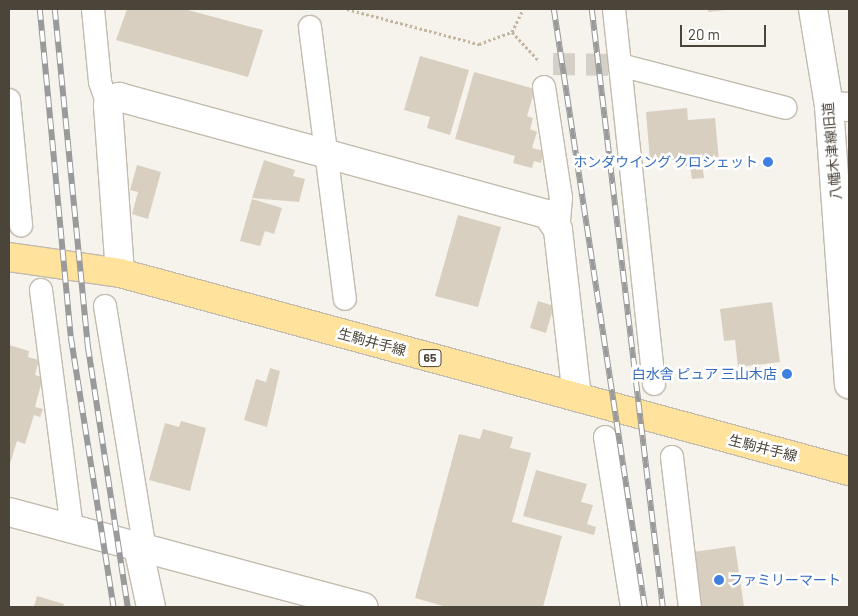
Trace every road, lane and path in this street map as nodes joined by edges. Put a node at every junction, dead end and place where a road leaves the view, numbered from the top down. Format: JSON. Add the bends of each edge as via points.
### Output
{"nodes":[{"id":1,"x":93,"y":9,"type":"edge"},
{"id":2,"x":347,"y":9,"type":"edge"},
{"id":3,"x":523,"y":9,"type":"edge"},
{"id":4,"x":614,"y":9,"type":"edge"},
{"id":5,"x":813,"y":9,"type":"edge"},
{"id":6,"x":310,"y":27,"type":"dead end"},
{"id":7,"x":512,"y":32,"type":"junction"},
{"id":8,"x":547,"y":64,"type":"tunnel mouth"},
{"id":9,"x":620,"y":65,"type":"junction"},
{"id":10,"x":544,"y":87,"type":"dead end"},
{"id":11,"x":9,"y":100,"type":"edge"},
{"id":12,"x":108,"y":106,"type":"junction"},
{"id":13,"x":839,"y":106,"type":"edge"},
{"id":14,"x":786,"y":108,"type":"dead end"},
{"id":15,"x":327,"y":156,"type":"junction"},
{"id":16,"x":21,"y":225,"type":"dead end"},
{"id":17,"x":558,"y":230,"type":"junction"},
{"id":18,"x":9,"y":257,"type":"edge"},
{"id":19,"x":120,"y":273,"type":"junction"},
{"id":20,"x":41,"y":290,"type":"dead end"},
{"id":21,"x":345,"y":298,"type":"dead end"},
{"id":22,"x":105,"y":306,"type":"dead end"},
{"id":23,"x":654,"y":384,"type":"dead end"},
{"id":24,"x":849,"y":384,"type":"edge"},
{"id":25,"x":577,"y":397,"type":"junction"},
{"id":26,"x":605,"y":437,"type":"dead end"},
{"id":27,"x":672,"y":456,"type":"dead end"},
{"id":28,"x":849,"y":471,"type":"edge"},
{"id":29,"x":9,"y":512,"type":"edge"},
{"id":30,"x":72,"y":529,"type":"junction"},
{"id":31,"x":142,"y":548,"type":"junction"},
{"id":32,"x":151,"y":607,"type":"edge"},
{"id":33,"x":363,"y":607,"type":"edge"},
{"id":34,"x":632,"y":607,"type":"edge"},
{"id":35,"x":690,"y":607,"type":"edge"}],
"edges":[{"from":1,"to":12,"type":"street","via":[[100,82]]},
{"from":2,"to":7,"type":"path","via":[[479,44]]},
{"from":3,"to":7,"type":"path"},
{"from":4,"to":9,"type":"street"},
{"from":5,"to":13,"type":"street","name":"八幡木津線旧道"},
{"from":6,"to":15,"type":"street"},
{"from":7,"to":8,"type":"path","via":[[541,64]]},
{"from":9,"to":14,"type":"street"},
{"from":9,"to":23,"type":"street"},
{"from":10,"to":17,"type":"street","via":[[561,198]]},
{"from":11,"to":16,"type":"street"},
{"from":12,"to":15,"type":"street","via":[[119,97]]},
{"from":12,"to":19,"type":"street"},
{"from":13,"to":24,"type":"street","name":"八幡木津線旧道"},
{"from":15,"to":17,"type":"street","via":[[547,214]]},
{"from":15,"to":21,"type":"street"},
{"from":17,"to":25,"type":"street"},
{"from":18,"to":19,"type":"main road","name":"生駒井手線","number":"65"},
{"from":19,"to":25,"type":"main road","name":"生駒井手線","number":"65"},
{"from":20,"to":30,"type":"street"},
{"from":22,"to":31,"type":"street"},
{"from":25,"to":28,"type":"main road","name":"生駒井手線","number":"65"},
{"from":26,"to":34,"type":"street"},
{"from":27,"to":35,"type":"street"},
{"from":29,"to":30,"type":"street"},
{"from":30,"to":31,"type":"street"},
{"from":31,"to":32,"type":"street"},
{"from":31,"to":33,"type":"street"}]}
